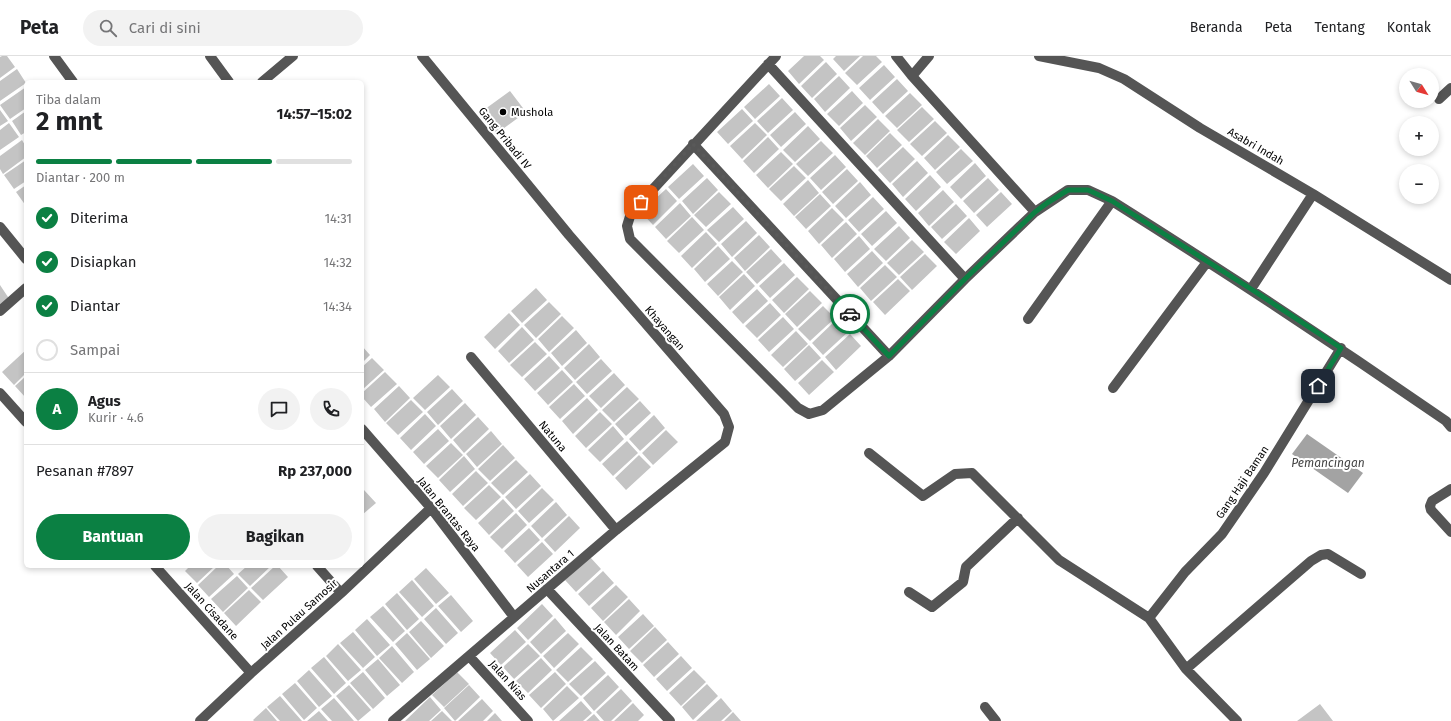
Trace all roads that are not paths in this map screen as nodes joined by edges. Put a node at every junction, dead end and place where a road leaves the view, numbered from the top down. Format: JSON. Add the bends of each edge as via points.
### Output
{"nodes":[{"id":1,"x":54,"y":56,"type":"edge"},
{"id":2,"x":210,"y":56,"type":"edge"},
{"id":3,"x":293,"y":56,"type":"edge"},
{"id":4,"x":422,"y":56,"type":"edge"},
{"id":5,"x":776,"y":56,"type":"edge"},
{"id":6,"x":896,"y":56,"type":"edge"},
{"id":7,"x":929,"y":56,"type":"edge"},
{"id":8,"x":1039,"y":56,"type":"edge"},
{"id":9,"x":768,"y":64,"type":"junction"},
{"id":10,"x":912,"y":76,"type":"junction"},
{"id":11,"x":72,"y":80,"type":"edge"},
{"id":12,"x":228,"y":80,"type":"edge"},
{"id":13,"x":264,"y":80,"type":"edge"},
{"id":14,"x":1451,"y":88,"type":"edge"},
{"id":15,"x":1439,"y":99,"type":"dead end"},
{"id":16,"x":693,"y":144,"type":"junction"},
{"id":17,"x":1313,"y":194,"type":"junction"},
{"id":18,"x":1112,"y":201,"type":"junction"},
{"id":19,"x":1035,"y":212,"type":"junction"},
{"id":20,"x":0,"y":227,"type":"edge"},
{"id":21,"x":569,"y":235,"type":"joint"},
{"id":22,"x":24,"y":257,"type":"edge"},
{"id":23,"x":1207,"y":262,"type":"junction"},
{"id":24,"x":965,"y":279,"type":"junction"},
{"id":25,"x":1451,"y":280,"type":"edge"},
{"id":26,"x":1251,"y":289,"type":"junction"},
{"id":27,"x":24,"y":290,"type":"edge"},
{"id":28,"x":0,"y":311,"type":"edge"},
{"id":29,"x":1028,"y":319,"type":"dead end"},
{"id":30,"x":1341,"y":348,"type":"junction"},
{"id":31,"x":889,"y":356,"type":"junction"},
{"id":32,"x":471,"y":358,"type":"dead end"},
{"id":33,"x":1113,"y":388,"type":"dead end"},
{"id":34,"x":0,"y":393,"type":"edge"},
{"id":35,"x":24,"y":420,"type":"edge"},
{"id":36,"x":1449,"y":420,"type":"edge"},
{"id":37,"x":364,"y":431,"type":"edge"},
{"id":38,"x":725,"y":442,"type":"joint"},
{"id":39,"x":869,"y":453,"type":"dead end"},
{"id":40,"x":1451,"y":489,"type":"edge"},
{"id":41,"x":431,"y":508,"type":"junction"},
{"id":42,"x":1018,"y":518,"type":"junction"},
{"id":43,"x":616,"y":530,"type":"junction"},
{"id":44,"x":1451,"y":532,"type":"edge"},
{"id":45,"x":157,"y":568,"type":"edge"},
{"id":46,"x":319,"y":568,"type":"edge"},
{"id":47,"x":1361,"y":574,"type":"dead end"},
{"id":48,"x":547,"y":589,"type":"junction"},
{"id":49,"x":909,"y":592,"type":"dead end"},
{"id":50,"x":341,"y":593,"type":"junction"},
{"id":51,"x":514,"y":617,"type":"junction"},
{"id":52,"x":1149,"y":618,"type":"junction"},
{"id":53,"x":469,"y":656,"type":"junction"},
{"id":54,"x":1186,"y":670,"type":"junction"},
{"id":55,"x":251,"y":673,"type":"junction"},
{"id":56,"x":985,"y":707,"type":"dead end"},
{"id":57,"x":200,"y":721,"type":"edge"},
{"id":58,"x":393,"y":721,"type":"edge"},
{"id":59,"x":528,"y":721,"type":"edge"},
{"id":60,"x":670,"y":721,"type":"edge"},
{"id":61,"x":996,"y":721,"type":"edge"},
{"id":62,"x":1237,"y":721,"type":"edge"}],
"edges":[{"from":1,"to":11,"type":"street"},
{"from":2,"to":12,"type":"street"},
{"from":3,"to":13,"type":"street"},
{"from":4,"to":21,"type":"street","name":"Gang Pribadi IV"},
{"from":5,"to":9,"type":"street"},
{"from":6,"to":10,"type":"street"},
{"from":7,"to":10,"type":"street"},
{"from":8,"to":17,"type":"street","name":"Asabri Indah","via":[[1099,68],[1124,78],[1200,128]]},
{"from":9,"to":16,"type":"street"},
{"from":9,"to":24,"type":"street"},
{"from":10,"to":19,"type":"street"},
{"from":14,"to":15,"type":"street"},
{"from":16,"to":31,"type":"street"},
{"from":16,"to":31,"type":"street","via":[[631,213],[627,226],[630,239],[798,408],[809,414],[823,410]]},
{"from":17,"to":25,"type":"street","name":"Asabri Indah"},
{"from":17,"to":26,"type":"street"},
{"from":18,"to":19,"type":"street","via":[[1088,190],[1068,190]]},
{"from":18,"to":23,"type":"street"},
{"from":18,"to":29,"type":"street"},
{"from":19,"to":24,"type":"street"},
{"from":20,"to":22,"type":"street"},
{"from":21,"to":38,"type":"street","name":"Khayangan","via":[[724,414],[729,427]]},
{"from":23,"to":26,"type":"street"},
{"from":23,"to":33,"type":"street"},
{"from":24,"to":31,"type":"street"},
{"from":26,"to":30,"type":"street"},
{"from":27,"to":28,"type":"street"},
{"from":30,"to":36,"type":"street"},
{"from":30,"to":52,"type":"street","name":"Gang Haji Baman","via":[[1264,473],[1222,534],[1185,572]]},
{"from":32,"to":43,"type":"street","name":"Natuna"},
{"from":34,"to":35,"type":"street"},
{"from":37,"to":41,"type":"street","name":"Jalan Brantas Raya"},
{"from":38,"to":43,"type":"street","name":"Nusantara 1"},
{"from":39,"to":42,"type":"street","via":[[924,496],[955,474],[972,473]]},
{"from":40,"to":44,"type":"street","via":[[1432,501],[1430,506]]},
{"from":41,"to":50,"type":"street","name":"Jalan Pulau Samosir"},
{"from":41,"to":51,"type":"street","name":"Jalan Brantas Raya"},
{"from":42,"to":49,"type":"street","via":[[966,567],[963,582],[932,607]]},
{"from":42,"to":52,"type":"street","via":[[1059,560]]},
{"from":43,"to":48,"type":"street","name":"Nusantara 1"},
{"from":45,"to":55,"type":"street","name":"Jalan Cisadane"},
{"from":46,"to":50,"type":"street"},
{"from":47,"to":54,"type":"street","via":[[1328,554],[1321,555]]},
{"from":48,"to":51,"type":"street","name":"Nusantara 1"},
{"from":48,"to":60,"type":"street","name":"Jalan Batam"},
{"from":50,"to":55,"type":"street","name":"Jalan Pulau Samosir"},
{"from":51,"to":53,"type":"street","name":"Nusantara 1"},
{"from":52,"to":54,"type":"street"},
{"from":53,"to":58,"type":"street","name":"Nusantara 1"},
{"from":53,"to":59,"type":"street","name":"Jalan Nias"},
{"from":54,"to":62,"type":"street"},
{"from":55,"to":57,"type":"street","name":"Jalan Pulau Samosir"},
{"from":56,"to":61,"type":"street"}]}
